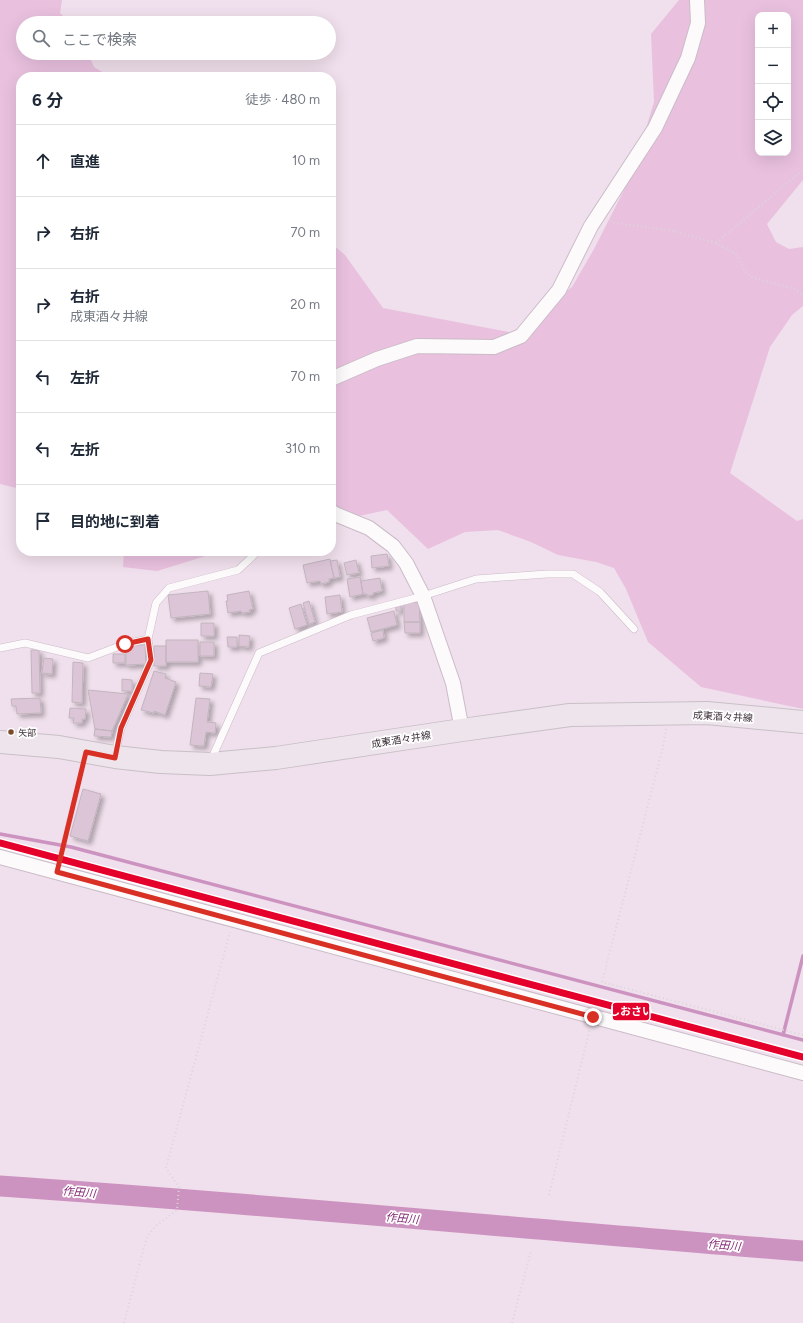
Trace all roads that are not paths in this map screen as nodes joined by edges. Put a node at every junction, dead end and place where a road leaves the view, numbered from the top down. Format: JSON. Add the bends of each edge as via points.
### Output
{"nodes":[{"id":1,"x":697,"y":0,"type":"edge"},
{"id":2,"x":336,"y":377,"type":"edge"},
{"id":3,"x":336,"y":514,"type":"edge"},
{"id":4,"x":253,"y":556,"type":"edge"},
{"id":5,"x":423,"y":596,"type":"junction"},
{"id":6,"x":634,"y":629,"type":"dead end"},
{"id":7,"x":148,"y":639,"type":"junction"},
{"id":8,"x":0,"y":648,"type":"edge"},
{"id":9,"x":803,"y":722,"type":"edge"},
{"id":10,"x":462,"y":730,"type":"junction"},
{"id":11,"x":0,"y":742,"type":"edge"},
{"id":12,"x":115,"y":758,"type":"junction"},
{"id":13,"x":210,"y":764,"type":"junction"},
{"id":14,"x":0,"y":857,"type":"edge"},
{"id":15,"x":803,"y":1073,"type":"edge"}],
"edges":[{"from":1,"to":2,"type":"street","via":[[698,23],[688,58],[655,128],[591,226],[559,290],[521,336],[494,347],[417,346],[377,359]]},
{"from":3,"to":5,"type":"street","via":[[369,528],[393,546],[406,563]]},
{"from":4,"to":7,"type":"lane","via":[[238,570],[169,588],[156,603]]},
{"from":5,"to":6,"type":"lane","via":[[476,579],[573,574],[600,592]]},
{"from":5,"to":10,"type":"street","via":[[453,683]]},
{"from":5,"to":13,"type":"lane","via":[[351,615],[259,654]]},
{"from":7,"to":8,"type":"lane","via":[[125,644],[88,658],[25,643]]},
{"from":7,"to":12,"type":"lane","via":[[151,660],[121,728]]},
{"from":9,"to":10,"type":"main road","name":"成東酒々井線","via":[[707,713],[570,715]]},
{"from":10,"to":13,"type":"main road","name":"成東酒々井線","via":[[276,758]]},
{"from":11,"to":12,"type":"main road","name":"成東酒々井線","via":[[59,747]]},
{"from":12,"to":13,"type":"main road","name":"成東酒々井線"},
{"from":14,"to":15,"type":"street"}]}
